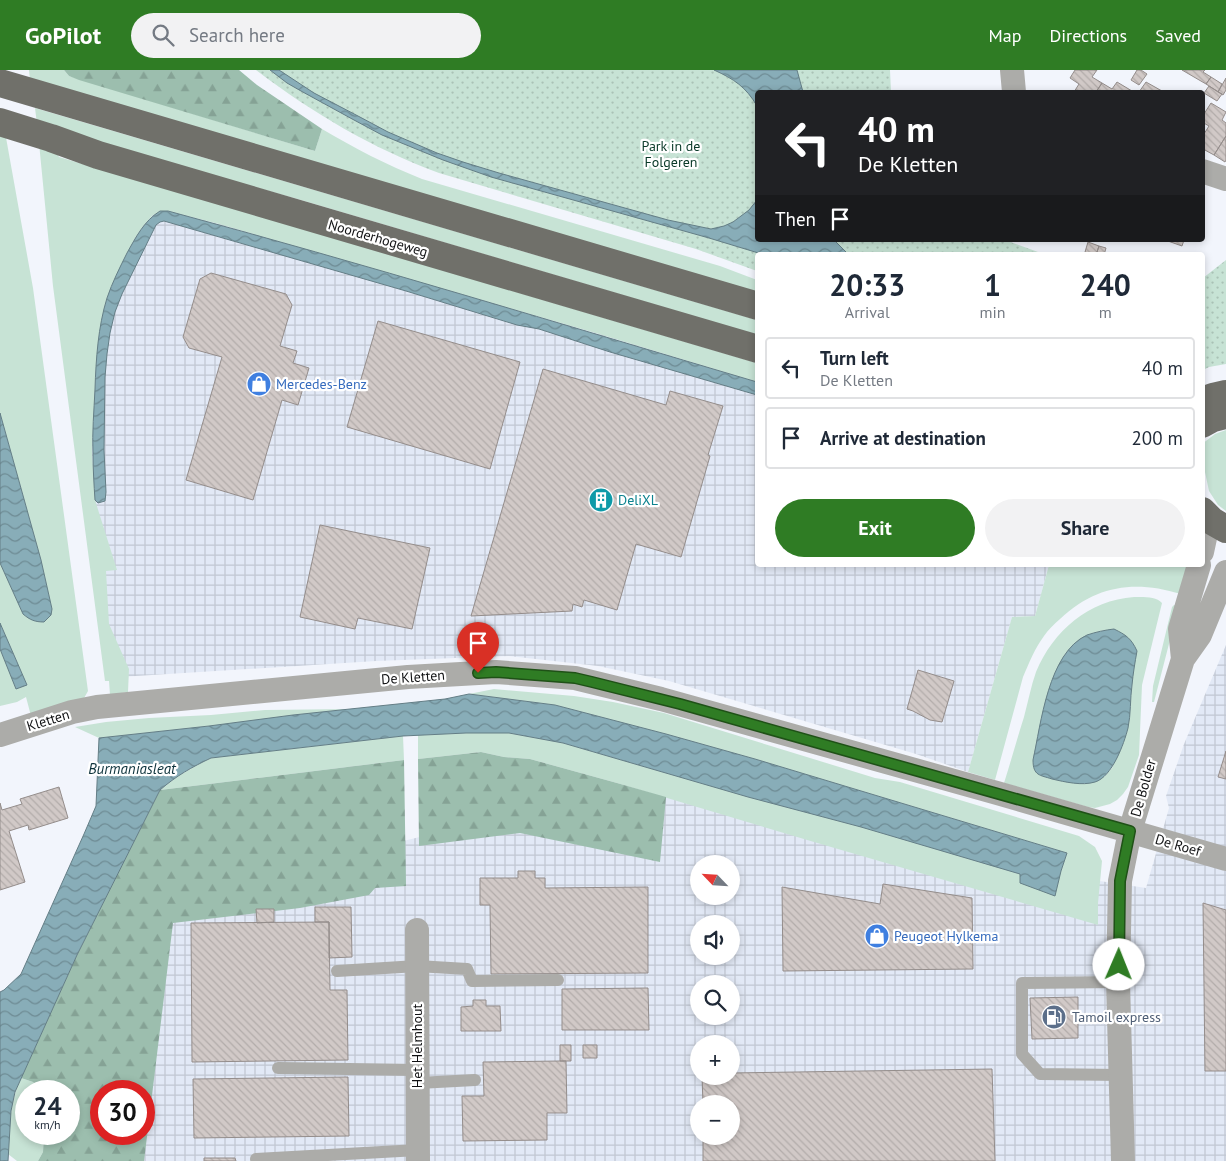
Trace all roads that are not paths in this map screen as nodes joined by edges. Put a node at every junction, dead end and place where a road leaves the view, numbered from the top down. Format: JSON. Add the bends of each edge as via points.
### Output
{"nodes":[{"id":1,"x":1012,"y":70,"type":"edge"},
{"id":2,"x":0,"y":83,"type":"edge"},
{"id":3,"x":1014,"y":90,"type":"edge"},
{"id":4,"x":0,"y":122,"type":"edge"},
{"id":5,"x":1205,"y":173,"type":"edge"},
{"id":6,"x":1226,"y":179,"type":"edge"},
{"id":7,"x":755,"y":305,"type":"edge"},
{"id":8,"x":755,"y":348,"type":"edge"},
{"id":9,"x":1226,"y":394,"type":"edge"},
{"id":10,"x":1205,"y":400,"type":"edge"},
{"id":11,"x":1226,"y":415,"type":"edge"},
{"id":12,"x":1205,"y":422,"type":"edge"},
{"id":13,"x":1205,"y":514,"type":"edge"},
{"id":14,"x":1212,"y":541,"type":"edge"},
{"id":15,"x":1198,"y":567,"type":"edge"},
{"id":16,"x":1226,"y":572,"type":"edge"},
{"id":17,"x":1182,"y":659,"type":"junction"},
{"id":18,"x":97,"y":707,"type":"joint"},
{"id":19,"x":0,"y":735,"type":"edge"},
{"id":20,"x":1130,"y":831,"type":"junction"},
{"id":21,"x":1226,"y":859,"type":"edge"},
{"id":22,"x":416,"y":930,"type":"dead end"},
{"id":23,"x":417,"y":966,"type":"junction"},
{"id":24,"x":337,"y":971,"type":"dead end"},
{"id":25,"x":558,"y":980,"type":"dead end"},
{"id":26,"x":1118,"y":982,"type":"junction"},
{"id":27,"x":278,"y":1068,"type":"dead end"},
{"id":28,"x":1121,"y":1075,"type":"junction"},
{"id":29,"x":418,"y":1076,"type":"junction"},
{"id":30,"x":475,"y":1080,"type":"dead end"},
{"id":31,"x":418,"y":1155,"type":"edge"},
{"id":32,"x":256,"y":1159,"type":"dead end"},
{"id":33,"x":1123,"y":1161,"type":"edge"}],
"edges":[{"from":1,"to":3,"type":"street"},
{"from":2,"to":7,"type":"main road"},
{"from":4,"to":8,"type":"main road","name":"Noorderhogeweg","via":[[98,155]]},
{"from":5,"to":6,"type":"street"},
{"from":9,"to":10,"type":"main road"},
{"from":11,"to":12,"type":"main road"},
{"from":13,"to":14,"type":"main road","via":[[1212,521]]},
{"from":15,"to":17,"type":"street","name":"De Bolder","via":[[1180,629]]},
{"from":16,"to":17,"type":"street","name":"De Bolder","via":[[1200,635]]},
{"from":17,"to":20,"type":"street","name":"De Bolder"},
{"from":18,"to":19,"type":"street","name":"Kletten"},
{"from":18,"to":20,"type":"street","name":"De Kletten","via":[[408,677],[496,672],[575,678]]},
{"from":20,"to":21,"type":"street","name":"De Roef"},
{"from":20,"to":26,"type":"street","name":"De Bolder","via":[[1120,881]]},
{"from":22,"to":23,"type":"street","name":"Het Helmhout"},
{"from":23,"to":24,"type":"lane"},
{"from":23,"to":25,"type":"lane","via":[[467,969],[472,981]]},
{"from":23,"to":29,"type":"street","name":"Het Helmhout"},
{"from":26,"to":28,"type":"street","name":"De Bolder"},
{"from":26,"to":28,"type":"lane","via":[[1022,983],[1022,1054],[1040,1074]]},
{"from":27,"to":29,"type":"lane"},
{"from":28,"to":33,"type":"street","name":"De Bolder"},
{"from":29,"to":30,"type":"lane"},
{"from":29,"to":31,"type":"street","name":"Het Helmhout"},
{"from":31,"to":32,"type":"lane"}]}
